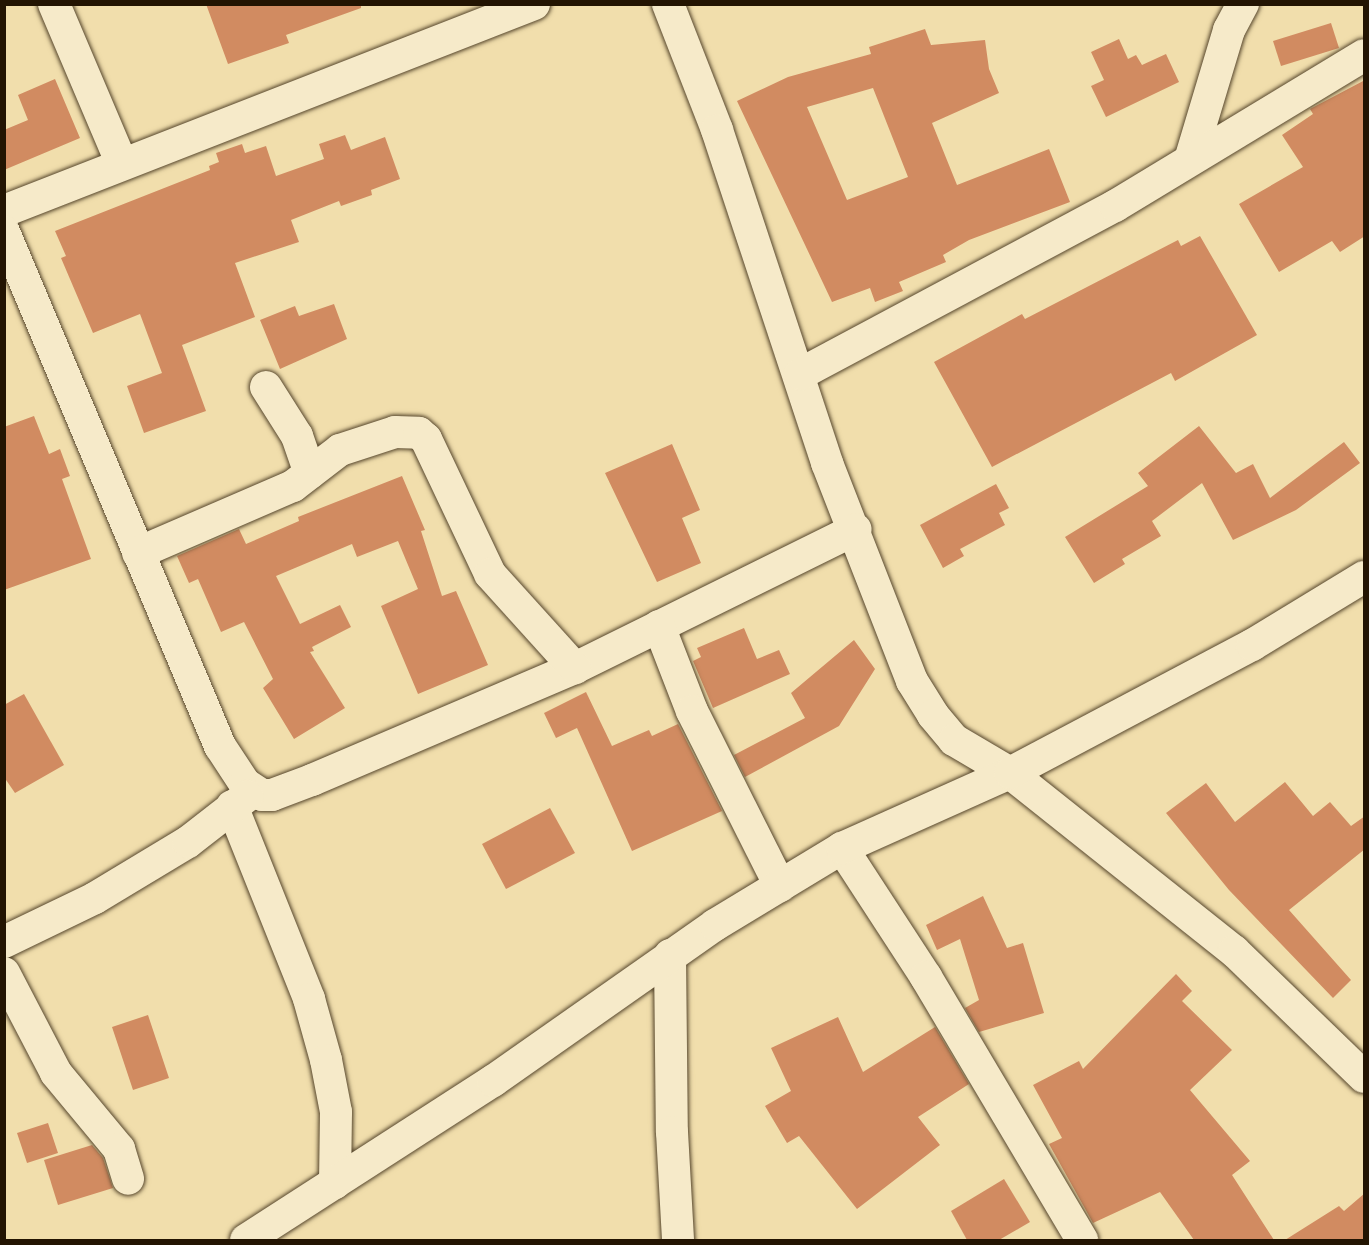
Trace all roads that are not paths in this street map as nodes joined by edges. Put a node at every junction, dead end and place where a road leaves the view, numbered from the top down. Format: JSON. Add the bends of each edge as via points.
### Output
{"nodes":[{"id":1,"x":54,"y":4,"type":"edge"},
{"id":2,"x":534,"y":4,"type":"edge"},
{"id":3,"x":668,"y":4,"type":"edge"},
{"id":4,"x":1243,"y":4,"type":"edge"},
{"id":5,"x":1365,"y":55,"type":"edge"},
{"id":6,"x":1190,"y":160,"type":"junction"},
{"id":7,"x":122,"y":164,"type":"junction"},
{"id":8,"x":4,"y":211,"type":"edge"},
{"id":9,"x":4,"y":232,"type":"edge"},
{"id":10,"x":800,"y":374,"type":"junction"},
{"id":11,"x":266,"y":387,"type":"dead end"},
{"id":12,"x":310,"y":473,"type":"junction"},
{"id":13,"x":855,"y":529,"type":"junction"},
{"id":14,"x":138,"y":553,"type":"junction"},
{"id":15,"x":1365,"y":577,"type":"edge"},
{"id":16,"x":659,"y":626,"type":"junction"},
{"id":17,"x":575,"y":668,"type":"junction"},
{"id":18,"x":1010,"y":773,"type":"junction"},
{"id":19,"x":243,"y":799,"type":"junction"},
{"id":20,"x":842,"y":848,"type":"junction"},
{"id":21,"x":780,"y":886,"type":"junction"},
{"id":22,"x":4,"y":942,"type":"edge"},
{"id":23,"x":670,"y":955,"type":"junction"},
{"id":24,"x":4,"y":973,"type":"edge"},
{"id":25,"x":1365,"y":1077,"type":"edge"},
{"id":26,"x":128,"y":1179,"type":"dead end"},
{"id":27,"x":334,"y":1183,"type":"junction"},
{"id":28,"x":246,"y":1240,"type":"edge"},
{"id":29,"x":678,"y":1240,"type":"edge"},
{"id":30,"x":1082,"y":1240,"type":"edge"}],
"edges":[{"from":1,"to":7,"type":"street"},
{"from":2,"to":7,"type":"street"},
{"from":3,"to":10,"type":"street","via":[[717,130]]},
{"from":4,"to":6,"type":"street","via":[[1229,30]]},
{"from":5,"to":6,"type":"street"},
{"from":6,"to":10,"type":"street","via":[[1115,206]]},
{"from":7,"to":8,"type":"street"},
{"from":9,"to":14,"type":"street"},
{"from":10,"to":13,"type":"street","via":[[813,426]]},
{"from":11,"to":12,"type":"street","via":[[297,436]]},
{"from":12,"to":14,"type":"street","via":[[293,486]]},
{"from":12,"to":17,"type":"street","via":[[340,450],[375,436],[408,431],[422,435],[490,574]]},
{"from":13,"to":16,"type":"street"},
{"from":13,"to":18,"type":"street","via":[[918,692],[954,741]]},
{"from":14,"to":19,"type":"street"},
{"from":15,"to":18,"type":"street","via":[[1252,645]]},
{"from":16,"to":17,"type":"street"},
{"from":16,"to":21,"type":"street","via":[[692,711]]},
{"from":17,"to":19,"type":"street","via":[[312,780],[272,795]]},
{"from":18,"to":20,"type":"street"},
{"from":18,"to":25,"type":"street","via":[[1234,951]]},
{"from":19,"to":22,"type":"street","via":[[188,842],[95,898]]},
{"from":19,"to":27,"type":"street","via":[[326,1060],[336,1112]]},
{"from":20,"to":21,"type":"street"},
{"from":20,"to":30,"type":"street","via":[[926,976]]},
{"from":21,"to":23,"type":"street"},
{"from":23,"to":27,"type":"street","via":[[493,1081]]},
{"from":23,"to":29,"type":"street"},
{"from":24,"to":26,"type":"street","via":[[56,1073],[119,1149]]},
{"from":27,"to":28,"type":"street"}]}
